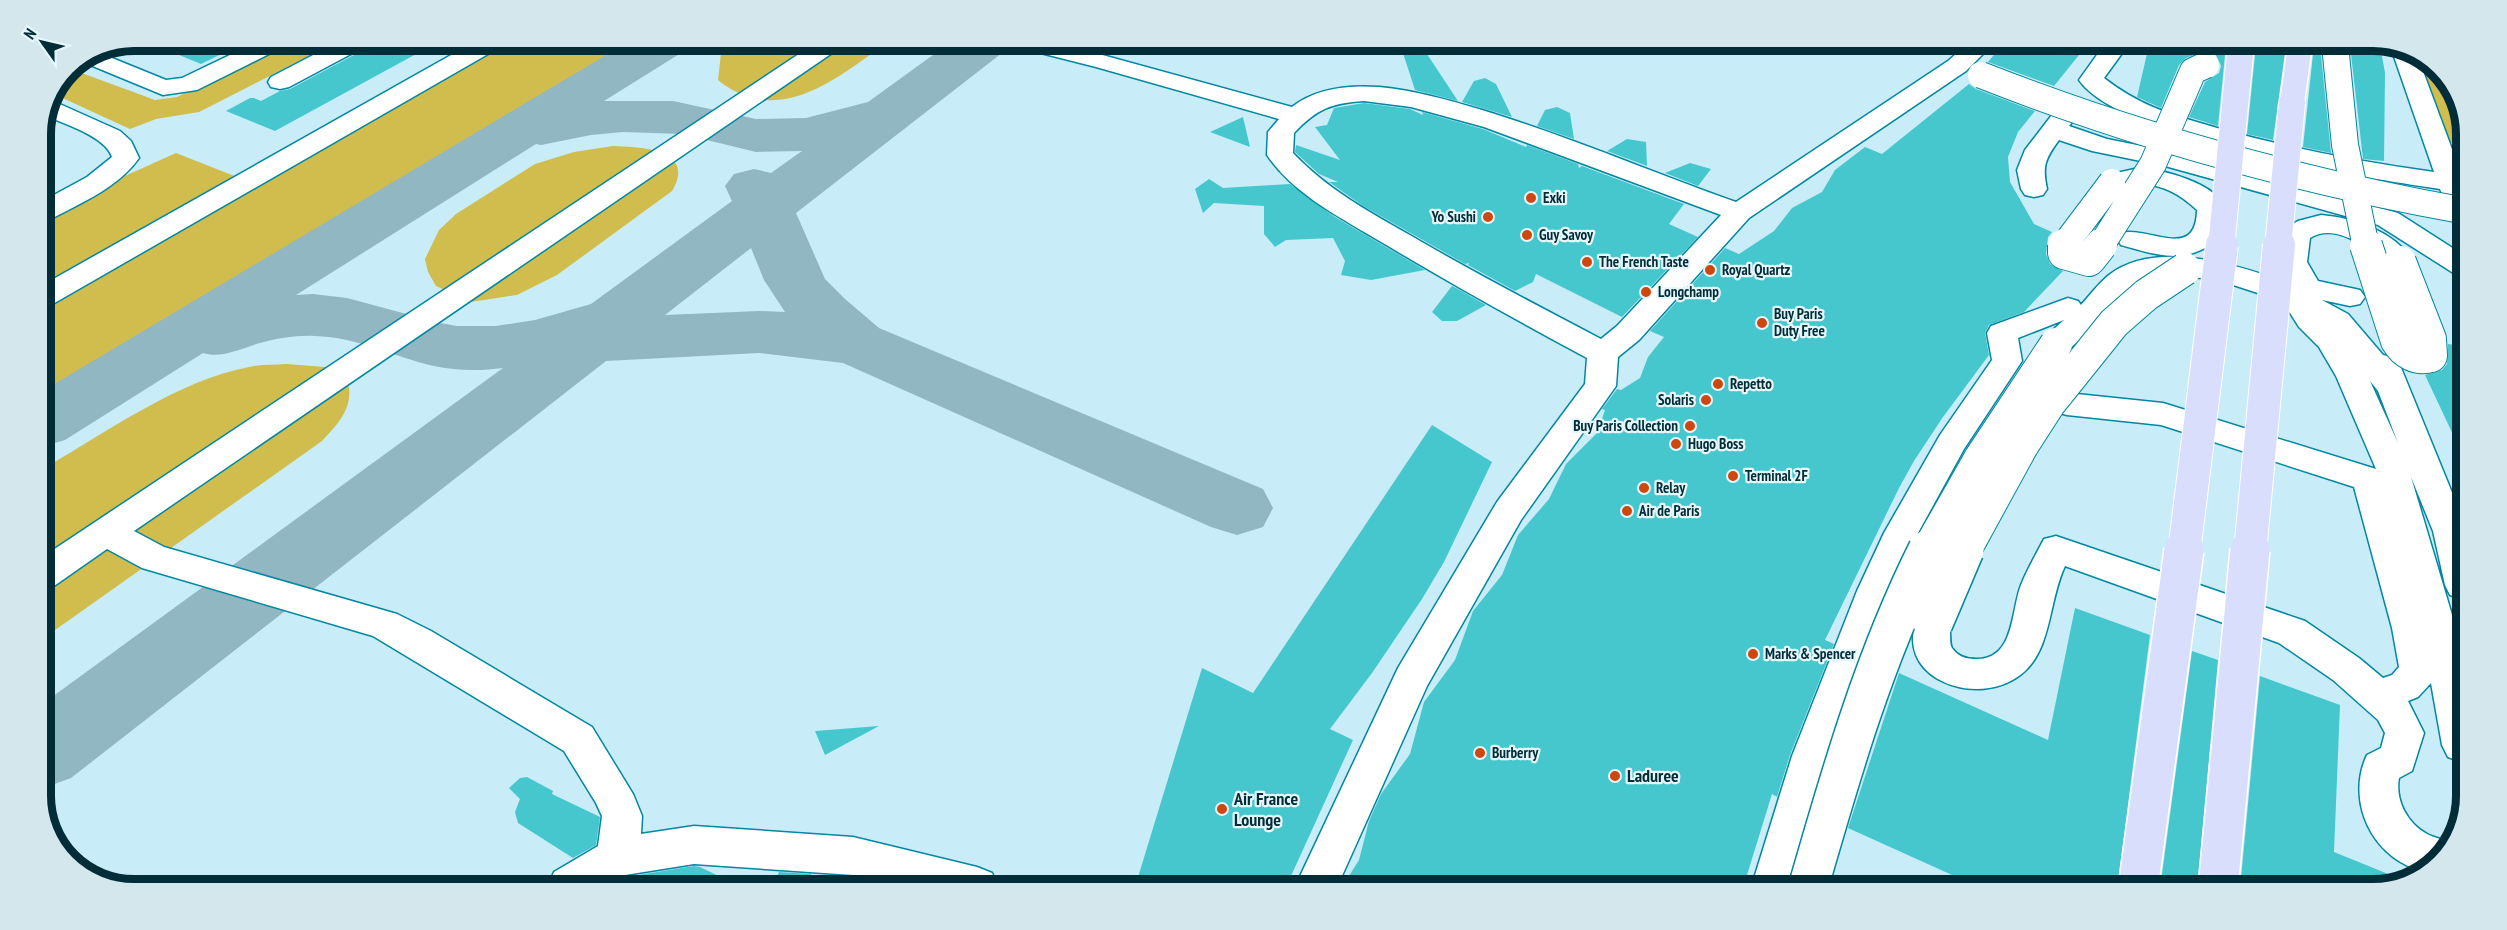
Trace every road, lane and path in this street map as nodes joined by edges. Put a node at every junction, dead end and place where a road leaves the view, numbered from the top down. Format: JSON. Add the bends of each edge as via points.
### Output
{"nodes":[{"id":1,"x":257,"y":51,"type":"edge"},
{"id":2,"x":339,"y":51,"type":"edge"},
{"id":3,"x":450,"y":51,"type":"edge"},
{"id":4,"x":476,"y":51,"type":"edge"},
{"id":5,"x":820,"y":51,"type":"edge"},
{"id":6,"x":1061,"y":51,"type":"edge"},
{"id":7,"x":2112,"y":51,"type":"edge"},
{"id":8,"x":2240,"y":51,"type":"edge"},
{"id":9,"x":2299,"y":51,"type":"edge"},
{"id":10,"x":2324,"y":51,"type":"edge"},
{"id":11,"x":2336,"y":51,"type":"edge"},
{"id":12,"x":2208,"y":55,"type":"edge"},
{"id":13,"x":1969,"y":57,"type":"edge"},
{"id":14,"x":2407,"y":58,"type":"edge"},
{"id":15,"x":97,"y":60,"type":"edge"},
{"id":16,"x":2091,"y":80,"type":"junction"},
{"id":17,"x":280,"y":82,"type":"dead end"},
{"id":18,"x":55,"y":110,"type":"edge"},
{"id":19,"x":1295,"y":116,"type":"junction"},
{"id":20,"x":2054,"y":129,"type":"junction"},
{"id":21,"x":299,"y":152,"type":"junction"},
{"id":22,"x":2451,"y":183,"type":"junction"},
{"id":23,"x":2034,"y":189,"type":"dead end"},
{"id":24,"x":2456,"y":196,"type":"edge"},
{"id":25,"x":51,"y":208,"type":"edge"},
{"id":26,"x":2456,"y":209,"type":"edge"},
{"id":27,"x":1739,"y":212,"type":"junction"},
{"id":28,"x":2131,"y":239,"type":"dead end"},
{"id":29,"x":2456,"y":262,"type":"edge"},
{"id":30,"x":2184,"y":269,"type":"junction"},
{"id":31,"x":51,"y":292,"type":"edge"},
{"id":32,"x":2081,"y":293,"type":"junction"},
{"id":33,"x":2350,"y":297,"type":"dead end"},
{"id":34,"x":2296,"y":299,"type":"junction"},
{"id":35,"x":2055,"y":344,"type":"junction"},
{"id":36,"x":1603,"y":352,"type":"junction"},
{"id":37,"x":2392,"y":387,"type":"junction"},
{"id":38,"x":2067,"y":404,"type":"dead end"},
{"id":39,"x":107,"y":533,"type":"junction"},
{"id":40,"x":2456,"y":552,"type":"edge"},
{"id":41,"x":51,"y":569,"type":"edge"},
{"id":42,"x":2378,"y":696,"type":"junction"},
{"id":43,"x":2456,"y":712,"type":"edge"},
{"id":44,"x":2431,"y":856,"type":"edge"},
{"id":45,"x":618,"y":857,"type":"junction"},
{"id":46,"x":581,"y":879,"type":"edge"},
{"id":47,"x":948,"y":879,"type":"edge"},
{"id":48,"x":1320,"y":879,"type":"edge"},
{"id":49,"x":1774,"y":879,"type":"edge"},
{"id":50,"x":1811,"y":879,"type":"edge"},
{"id":51,"x":2139,"y":879,"type":"edge"},
{"id":52,"x":2219,"y":879,"type":"edge"}],
"edges":[{"from":1,"to":15,"type":"lane","via":[[188,85],[163,88]]},
{"from":2,"to":17,"type":"lane"},
{"from":3,"to":21,"type":"lane","via":[[305,130]]},
{"from":4,"to":21,"type":"lane"},
{"from":5,"to":39,"type":"lane"},
{"from":6,"to":19,"type":"lane"},
{"from":7,"to":16,"type":"lane"},
{"from":8,"to":51,"type":"main road","bridge":true,"via":[[2198,433]]},
{"from":9,"to":52,"type":"main road","bridge":true},
{"from":10,"to":37,"type":"lane","via":[[2331,132],[2344,212]]},
{"from":11,"to":33,"type":"lane","bridge":true,"via":[[2342,125],[2363,234],[2319,223],[2305,226],[2296,234],[2293,262],[2308,288]]},
{"from":12,"to":28,"type":"lane","bridge":true,"via":[[2193,71],[2153,164],[2147,173],[2142,182],[2108,236],[2090,260],[2064,253],[2063,246],[2112,182],[2127,176],[2139,177],[2151,177],[2181,184],[2211,208],[2209,229],[2184,248]]},
{"from":12,"to":32,"type":"lane","bridge":true,"via":[[2163,166]]},
{"from":13,"to":26,"type":"lane","bridge":true,"via":[[2031,96],[2114,125],[2205,152],[2401,200]]},
{"from":13,"to":27,"type":"lane"},
{"from":14,"to":22,"type":"lane"},
{"from":16,"to":20,"type":"lane"},
{"from":16,"to":22,"type":"lane","via":[[2119,102],[2157,118],[2263,149]]},
{"from":18,"to":25,"type":"lane","via":[[111,136],[122,146],[126,158],[97,184]]},
{"from":19,"to":27,"type":"lane","via":[[1311,104],[1332,97],[1372,93],[1421,101],[1501,123]]},
{"from":19,"to":36,"type":"lane","via":[[1281,132],[1280,154],[1295,172],[1333,202],[1422,255]]},
{"from":20,"to":23,"type":"lane","via":[[2038,150],[2030,170]]},
{"from":20,"to":29,"type":"lane","via":[[2100,146],[2168,159],[2388,219]]},
{"from":21,"to":31,"type":"lane"},
{"from":22,"to":24,"type":"lane"},
{"from":27,"to":36,"type":"lane","via":[[1628,333]]},
{"from":30,"to":34,"type":"lane","bridge":true,"via":[[2237,274]]},
{"from":30,"to":35,"type":"lane","via":[[2163,266],[2120,280]]},
{"from":30,"to":42,"type":"lane","bridge":true,"via":[[2114,322],[2049,404],[1971,535],[1925,634],[1940,663],[1961,674],[1978,676],[2002,669],[2023,646],[2038,587],[2055,549],[2292,632]]},
{"from":32,"to":35,"type":"lane"},
{"from":32,"to":49,"type":"lane","via":[[2003,335],[2007,361],[1952,443],[1902,532],[1875,591],[1812,756]]},
{"from":34,"to":37,"type":"lane","via":[[2337,321]]},
{"from":34,"to":43,"type":"lane","via":[[2330,340],[2352,376],[2391,463],[2445,651]]},
{"from":35,"to":50,"type":"lane","bridge":true,"via":[[1975,467],[1909,591],[1873,678]]},
{"from":36,"to":48,"type":"lane","via":[[1600,386],[1509,511],[1411,679]]},
{"from":37,"to":40,"type":"lane"},
{"from":38,"to":42,"type":"lane","via":[[2163,414],[2369,479],[2410,628],[2418,672],[2405,686]]},
{"from":39,"to":41,"type":"lane"},
{"from":39,"to":45,"type":"lane","via":[[154,558],[384,624],[578,739],[613,794],[621,816]]},
{"from":42,"to":44,"type":"lane","via":[[2392,708],[2405,733],[2398,759],[2381,767],[2376,782],[2377,800],[2386,820],[2404,842]]},
{"from":45,"to":46,"type":"lane"},
{"from":45,"to":47,"type":"lane","via":[[694,845],[853,856]]}]}
